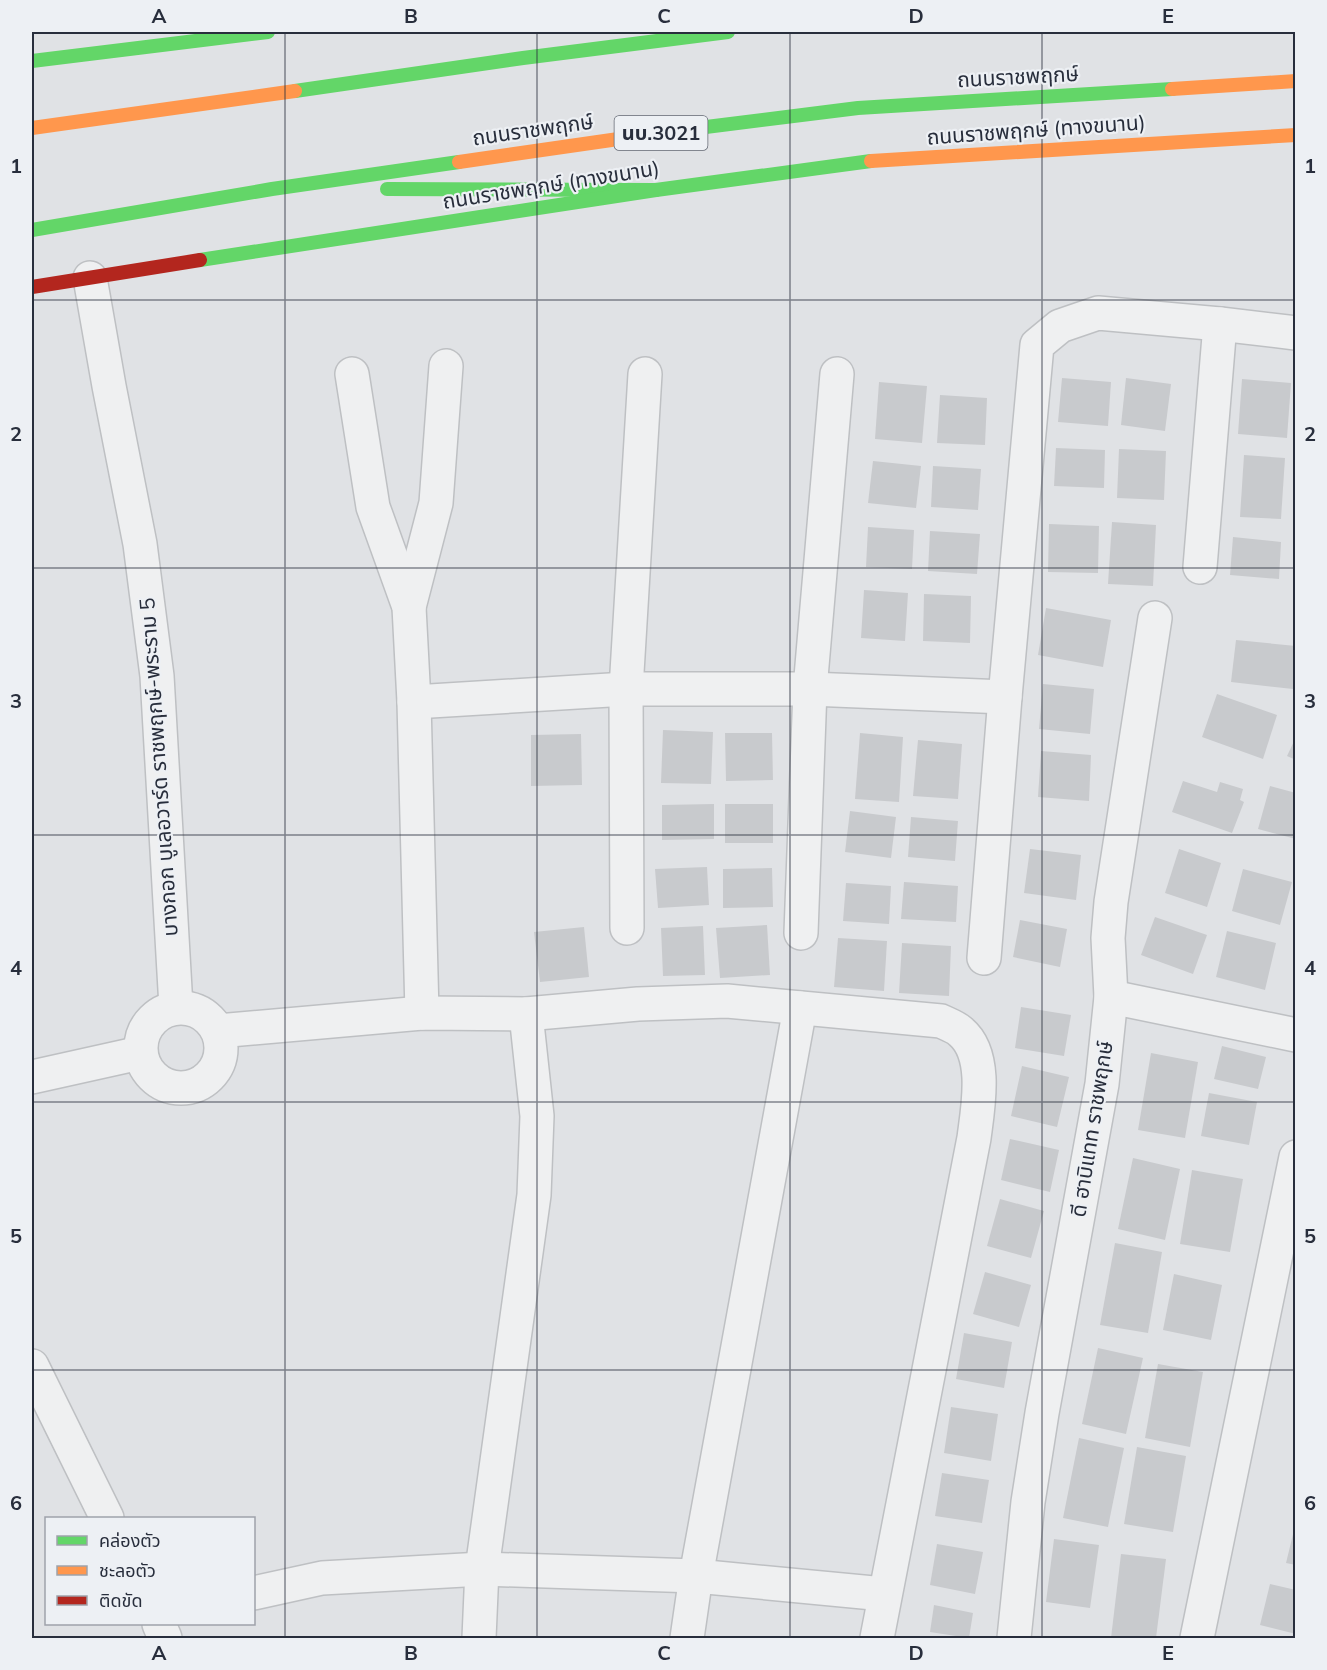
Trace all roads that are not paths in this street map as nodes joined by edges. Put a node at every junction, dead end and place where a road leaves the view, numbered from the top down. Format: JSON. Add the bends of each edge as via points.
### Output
{"nodes":[{"id":1,"x":268,"y":32,"type":"edge"},
{"id":2,"x":729,"y":32,"type":"edge"},
{"id":3,"x":32,"y":62,"type":"edge"},
{"id":4,"x":1296,"y":81,"type":"edge"},
{"id":5,"x":32,"y":128,"type":"edge"},
{"id":6,"x":1296,"y":135,"type":"edge"},
{"id":7,"x":272,"y":189,"type":"junction"},
{"id":8,"x":656,"y":190,"type":"junction"},
{"id":9,"x":32,"y":230,"type":"edge"},
{"id":10,"x":90,"y":278,"type":"junction"},
{"id":11,"x":32,"y":287,"type":"edge"},
{"id":12,"x":1220,"y":324,"type":"junction"},
{"id":13,"x":1296,"y":333,"type":"edge"},
{"id":14,"x":446,"y":366,"type":"dead end"},
{"id":15,"x":352,"y":374,"type":"dead end"},
{"id":16,"x":645,"y":374,"type":"dead end"},
{"id":17,"x":837,"y":374,"type":"dead end"},
{"id":18,"x":1200,"y":567,"type":"dead end"},
{"id":19,"x":409,"y":607,"type":"junction"},
{"id":20,"x":1155,"y":618,"type":"dead end"},
{"id":21,"x":626,"y":689,"type":"junction"},
{"id":22,"x":810,"y":689,"type":"junction"},
{"id":23,"x":1005,"y":697,"type":"junction"},
{"id":24,"x":414,"y":702,"type":"junction"},
{"id":25,"x":627,"y":928,"type":"dead end"},
{"id":26,"x":801,"y":933,"type":"dead end"},
{"id":27,"x":984,"y":958,"type":"dead end"},
{"id":28,"x":1111,"y":998,"type":"junction"},
{"id":29,"x":176,"y":1007,"type":"junction"},
{"id":30,"x":800,"y":1008,"type":"junction"},
{"id":31,"x":422,"y":1013,"type":"junction"},
{"id":32,"x":526,"y":1014,"type":"junction"},
{"id":33,"x":218,"y":1031,"type":"junction"},
{"id":34,"x":1296,"y":1035,"type":"edge"},
{"id":35,"x":140,"y":1053,"type":"junction"},
{"id":36,"x":32,"y":1077,"type":"edge"},
{"id":37,"x":1296,"y":1157,"type":"edge"},
{"id":38,"x":32,"y":1366,"type":"edge"},
{"id":39,"x":107,"y":1517,"type":"edge"},
{"id":40,"x":482,"y":1569,"type":"junction"},
{"id":41,"x":696,"y":1576,"type":"junction"},
{"id":42,"x":255,"y":1593,"type":"edge"},
{"id":43,"x":884,"y":1594,"type":"junction"},
{"id":44,"x":479,"y":1638,"type":"edge"},
{"id":45,"x":687,"y":1638,"type":"edge"},
{"id":46,"x":877,"y":1638,"type":"edge"},
{"id":47,"x":1014,"y":1638,"type":"edge"},
{"id":48,"x":1197,"y":1638,"type":"edge"}],
"edges":[{"from":1,"to":3,"type":"main road"},
{"from":2,"to":5,"type":"main road"},
{"from":4,"to":7,"type":"main road","name":"ถนนราชพฤกษ์","number":"นบ.3021","via":[[858,108]]},
{"from":6,"to":8,"type":"main road","name":"ถนนราชพฤกษ์ (ทางขนาน)","via":[[853,162]]},
{"from":7,"to":8,"type":"main road"},
{"from":7,"to":9,"type":"main road","name":"ถนนราชพฤกษ์","number":"นบ.3021"},
{"from":8,"to":10,"type":"main road","name":"ถนนราชพฤกษ์ (ทางขนาน)"},
{"from":10,"to":11,"type":"main road","name":"ถนนราชพฤกษ์ (ทางขนาน)"},
{"from":10,"to":29,"type":"street","name":"บางกอก บูเลอวาร์ด ราชพฤกษ์-พระราม 5","via":[[140,544],[157,676]]},
{"from":12,"to":13,"type":"street"},
{"from":12,"to":18,"type":"street"},
{"from":12,"to":23,"type":"street","via":[[1098,313],[1060,326],[1037,345]]},
{"from":14,"to":19,"type":"street","via":[[436,503]]},
{"from":15,"to":19,"type":"street","via":[[373,507]]},
{"from":16,"to":21,"type":"street"},
{"from":17,"to":22,"type":"street"},
{"from":19,"to":24,"type":"street"},
{"from":20,"to":28,"type":"street","name":"ดี ฮาบิแทท ราชพฤกษ์","via":[[1111,902]]},
{"from":21,"to":22,"type":"street"},
{"from":21,"to":24,"type":"street"},
{"from":21,"to":25,"type":"street"},
{"from":22,"to":23,"type":"street"},
{"from":22,"to":26,"type":"street"},
{"from":23,"to":27,"type":"street"},
{"from":24,"to":31,"type":"street"},
{"from":28,"to":34,"type":"street"},
{"from":28,"to":47,"type":"street","name":"ดี ฮาบิแทท ราชพฤกษ์","via":[[1102,1084],[1028,1502]]},
{"from":29,"to":33,"type":"street","via":[[193,1009],[208,1017]]},
{"from":29,"to":35,"type":"street","via":[[156,1015],[143,1032]]},
{"from":30,"to":32,"type":"street","via":[[727,1001]]},
{"from":30,"to":41,"type":"street"},
{"from":30,"to":43,"type":"street","via":[[940,1021],[962,1032],[978,1058],[974,1138]]},
{"from":31,"to":32,"type":"street"},
{"from":31,"to":33,"type":"street"},
{"from":32,"to":40,"type":"street","via":[[537,1116],[534,1196]]},
{"from":33,"to":35,"type":"street","via":[[222,1055],[212,1076],[192,1088],[169,1087],[159,1081],[150,1074]]},
{"from":35,"to":36,"type":"street"},
{"from":37,"to":48,"type":"street"},
{"from":38,"to":39,"type":"street"},
{"from":40,"to":41,"type":"street"},
{"from":40,"to":42,"type":"street","via":[[322,1578]]},
{"from":40,"to":44,"type":"street"},
{"from":41,"to":43,"type":"street"},
{"from":41,"to":45,"type":"street"},
{"from":43,"to":46,"type":"street"}]}
